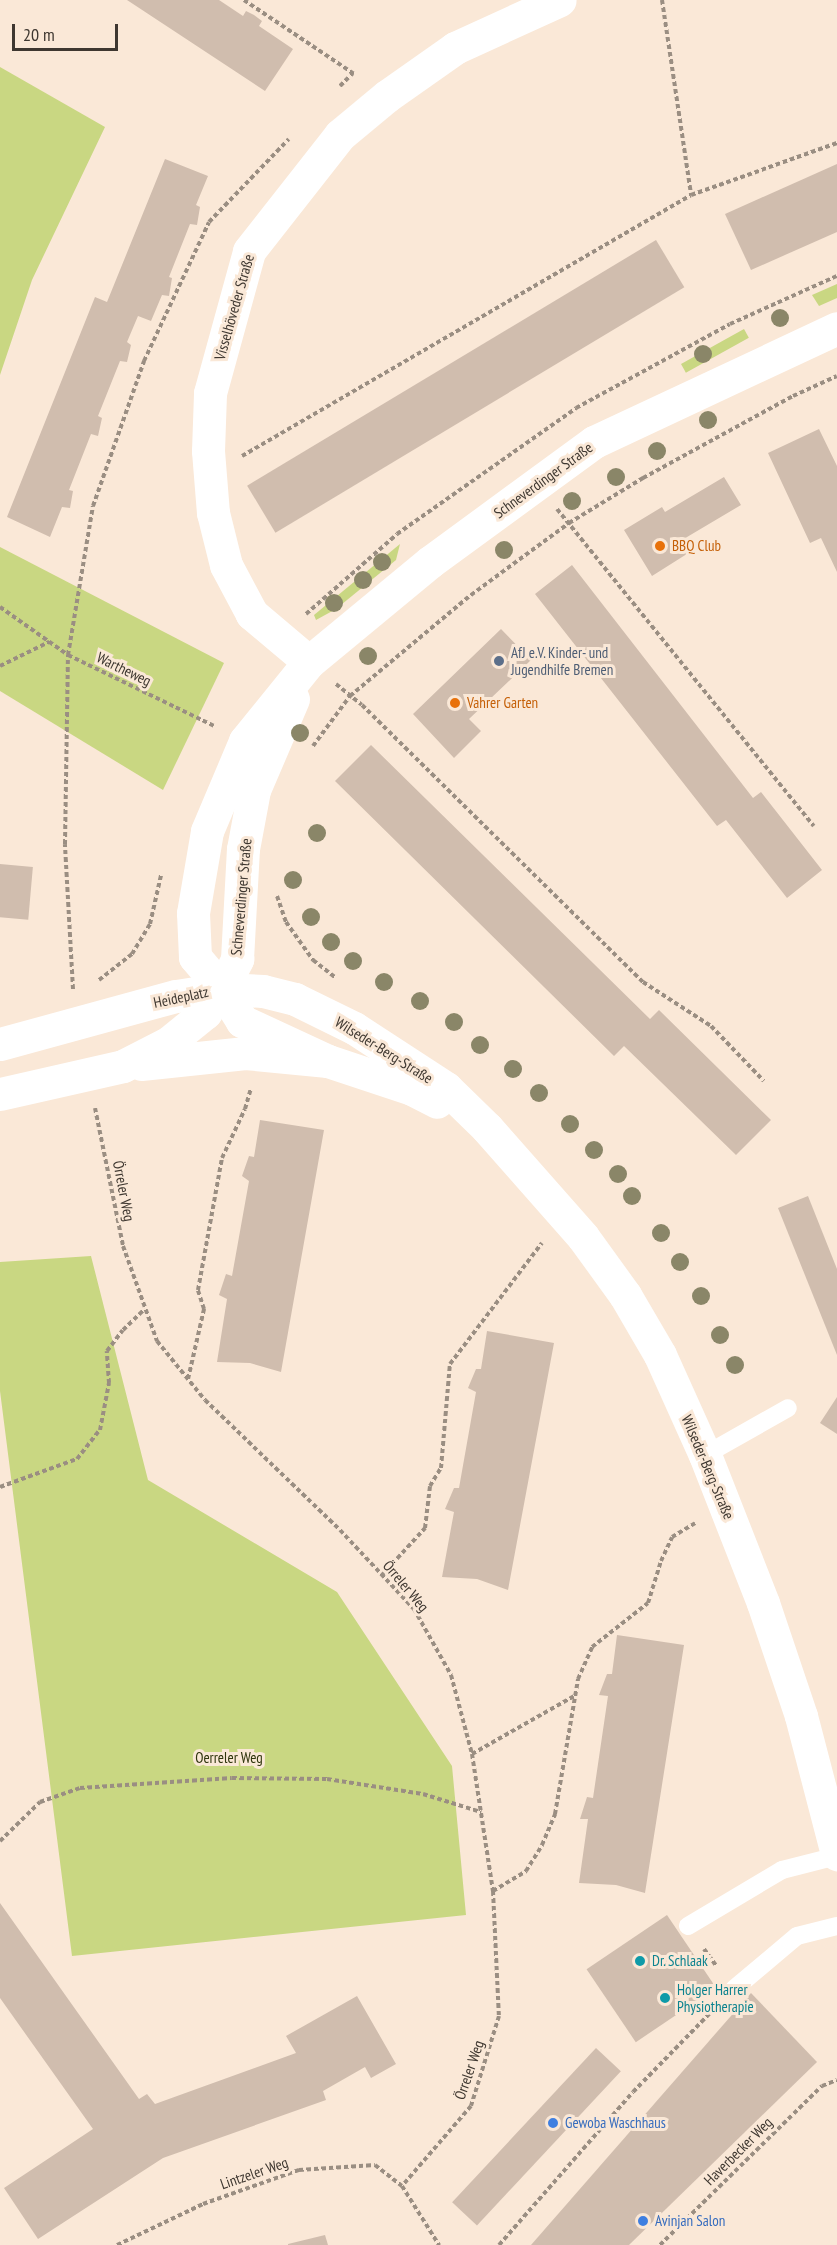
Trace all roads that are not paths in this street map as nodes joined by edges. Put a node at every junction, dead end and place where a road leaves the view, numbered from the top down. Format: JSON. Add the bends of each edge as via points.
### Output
{"nodes":[{"id":1,"x":560,"y":0,"type":"edge"},
{"id":2,"x":837,"y":328,"type":"edge"},
{"id":3,"x":309,"y":662,"type":"junction"},
{"id":4,"x":222,"y":989,"type":"junction"},
{"id":5,"x":0,"y":1044,"type":"edge"},
{"id":6,"x":328,"y":1061,"type":"junction"},
{"id":7,"x":123,"y":1066,"type":"junction"},
{"id":8,"x":0,"y":1094,"type":"edge"},
{"id":9,"x":487,"y":1128,"type":"junction"},
{"id":10,"x":788,"y":1408,"type":"dead end"},
{"id":11,"x":705,"y":1455,"type":"junction"},
{"id":12,"x":837,"y":1855,"type":"edge"},
{"id":13,"x":688,"y":1926,"type":"road end"},
{"id":14,"x":837,"y":1926,"type":"edge"},
{"id":15,"x":734,"y":1989,"type":"road end"}],
"edges":[{"from":1,"to":3,"type":"street","name":"Visselhöveder Straße","via":[[454,48],[387,96],[340,135],[249,251],[210,393],[213,513],[226,565],[252,614]]},
{"from":2,"to":3,"type":"street","name":"Schneverdinger Straße","via":[[594,442],[430,562]]},
{"from":3,"to":4,"type":"street","name":"Schneverdinger Straße","via":[[254,790],[243,849],[237,959]]},
{"from":3,"to":4,"type":"street","name":"Schneverdinger Straße","via":[[245,741],[207,831],[192,913],[195,957]]},
{"from":4,"to":5,"type":"street","name":"Heideplatz","via":[[176,996]]},
{"from":4,"to":6,"type":"street","name":"Wilseder-Berg-Straße","via":[[242,1021]]},
{"from":4,"to":7,"type":"street","name":"Heideplatz","via":[[205,1013],[168,1043]]},
{"from":4,"to":9,"type":"street","name":"Wilseder-Berg-Straße","via":[[263,991],[295,999],[354,1029],[446,1088]]},
{"from":6,"to":7,"type":"street","name":"Wilseder-Berg-Straße","via":[[245,1053]]},
{"from":6,"to":9,"type":"street","name":"Wilseder-Berg-Straße","via":[[412,1089]]},
{"from":7,"to":8,"type":"street","name":"Heideplatz"},
{"from":9,"to":11,"type":"street","name":"Wilseder-Berg-Straße","via":[[565,1214],[625,1295],[660,1355]]},
{"from":10,"to":11,"type":"lane"},
{"from":11,"to":12,"type":"street","name":"Wilseder-Berg-Straße","via":[[763,1603],[801,1716]]},
{"from":12,"to":13,"type":"lane","via":[[782,1870]]},
{"from":14,"to":15,"type":"lane","via":[[797,1936]]}]}
